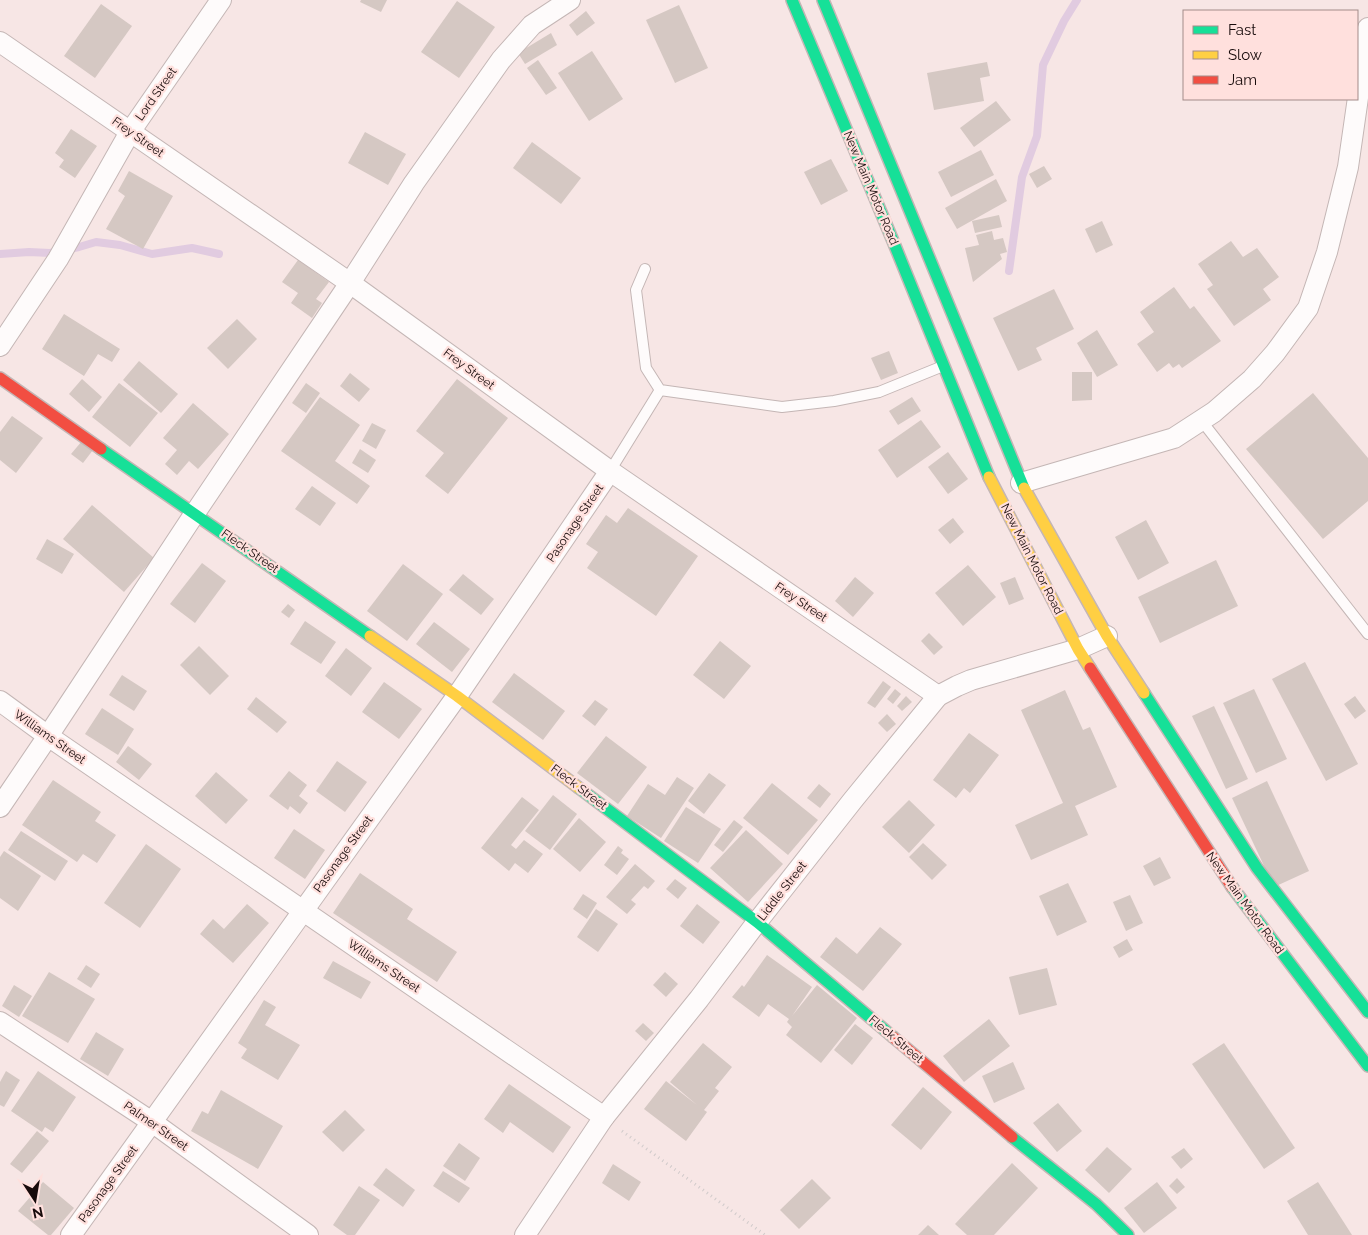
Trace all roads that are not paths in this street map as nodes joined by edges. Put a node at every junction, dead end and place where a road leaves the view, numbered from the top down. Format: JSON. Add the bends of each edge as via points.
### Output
{"nodes":[{"id":1,"x":221,"y":0,"type":"edge"},
{"id":2,"x":570,"y":0,"type":"edge"},
{"id":3,"x":792,"y":0,"type":"edge"},
{"id":4,"x":823,"y":0,"type":"edge"},
{"id":5,"x":1368,"y":28,"type":"edge"},
{"id":6,"x":0,"y":42,"type":"edge"},
{"id":7,"x":1358,"y":98,"type":"edge"},
{"id":8,"x":1358,"y":100,"type":"edge"},
{"id":9,"x":130,"y":132,"type":"junction"},
{"id":10,"x":645,"y":269,"type":"dead end"},
{"id":11,"x":350,"y":283,"type":"junction"},
{"id":12,"x":0,"y":346,"type":"edge"},
{"id":13,"x":944,"y":366,"type":"junction"},
{"id":14,"x":0,"y":378,"type":"edge"},
{"id":15,"x":660,"y":390,"type":"junction"},
{"id":16,"x":1201,"y":420,"type":"junction"},
{"id":17,"x":610,"y":471,"type":"junction"},
{"id":18,"x":1021,"y":483,"type":"junction"},
{"id":19,"x":195,"y":513,"type":"junction"},
{"id":20,"x":1368,"y":634,"type":"edge"},
{"id":21,"x":1107,"y":636,"type":"junction"},
{"id":22,"x":1078,"y":649,"type":"junction"},
{"id":23,"x":457,"y":696,"type":"junction"},
{"id":24,"x":938,"y":696,"type":"junction"},
{"id":25,"x":0,"y":701,"type":"edge"},
{"id":26,"x":48,"y":736,"type":"junction"},
{"id":27,"x":0,"y":807,"type":"edge"},
{"id":28,"x":302,"y":911,"type":"junction"},
{"id":29,"x":757,"y":922,"type":"junction"},
{"id":30,"x":1368,"y":1012,"type":"edge"},
{"id":31,"x":0,"y":1022,"type":"edge"},
{"id":32,"x":1368,"y":1066,"type":"edge"},
{"id":33,"x":604,"y":1117,"type":"junction"},
{"id":34,"x":152,"y":1122,"type":"junction"},
{"id":35,"x":71,"y":1235,"type":"edge"},
{"id":36,"x":308,"y":1235,"type":"edge"},
{"id":37,"x":525,"y":1235,"type":"edge"},
{"id":38,"x":1128,"y":1235,"type":"edge"}],
"edges":[{"from":1,"to":9,"type":"street","name":"Lord Street"},
{"from":2,"to":11,"type":"street","via":[[532,25],[501,60],[414,182]]},
{"from":3,"to":13,"type":"main road","name":"New Main Motor Road"},
{"from":4,"to":18,"type":"main road","name":"New Main Motor Road"},
{"from":5,"to":7,"type":"street"},
{"from":6,"to":9,"type":"street","name":"Frey Street"},
{"from":8,"to":16,"type":"street","via":[[1348,167],[1327,252],[1308,308],[1275,354],[1252,379]]},
{"from":9,"to":11,"type":"street","name":"Frey Street"},
{"from":9,"to":12,"type":"street","name":"Lord Street","via":[[62,252]]},
{"from":10,"to":15,"type":"lane","via":[[636,290],[637,300],[646,368]]},
{"from":11,"to":17,"type":"street","name":"Frey Street"},
{"from":11,"to":19,"type":"street"},
{"from":13,"to":15,"type":"lane","via":[[879,392],[782,407]]},
{"from":13,"to":22,"type":"main road","name":"New Main Motor Road","via":[[990,479]]},
{"from":14,"to":19,"type":"main road","name":"Fleck Street"},
{"from":15,"to":17,"type":"lane"},
{"from":16,"to":18,"type":"street","via":[[1174,438]]},
{"from":16,"to":20,"type":"lane"},
{"from":17,"to":23,"type":"street","name":"Pasonage Street"},
{"from":17,"to":24,"type":"street","name":"Frey Street"},
{"from":18,"to":21,"type":"main road","name":"New Main Motor Road"},
{"from":19,"to":23,"type":"main road","name":"Fleck Street"},
{"from":19,"to":26,"type":"street"},
{"from":21,"to":22,"type":"street","name":"Liddle Street"},
{"from":21,"to":30,"type":"main road","name":"New Main Motor Road","via":[[1257,868]]},
{"from":22,"to":24,"type":"street","name":"Liddle Street","via":[[971,680]]},
{"from":22,"to":32,"type":"main road","name":"New Main Motor Road","via":[[1230,885]]},
{"from":23,"to":28,"type":"street","name":"Pasonage Street"},
{"from":23,"to":29,"type":"main road","name":"Fleck Street"},
{"from":24,"to":29,"type":"street","name":"Liddle Street"},
{"from":25,"to":26,"type":"street","name":"Williams Street"},
{"from":26,"to":27,"type":"street"},
{"from":26,"to":28,"type":"street","name":"Williams Street"},
{"from":28,"to":33,"type":"street","name":"Williams Street"},
{"from":28,"to":34,"type":"street","name":"Pasonage Street"},
{"from":29,"to":33,"type":"street","name":"Liddle Street","via":[[699,1000]]},
{"from":29,"to":38,"type":"main road","name":"Fleck Street","via":[[1096,1204]]},
{"from":31,"to":34,"type":"street","name":"Palmer Street"},
{"from":33,"to":37,"type":"street","name":"Liddle Street"},
{"from":34,"to":35,"type":"street","name":"Pasonage Street"},
{"from":34,"to":36,"type":"street","name":"Palmer Street"}]}
